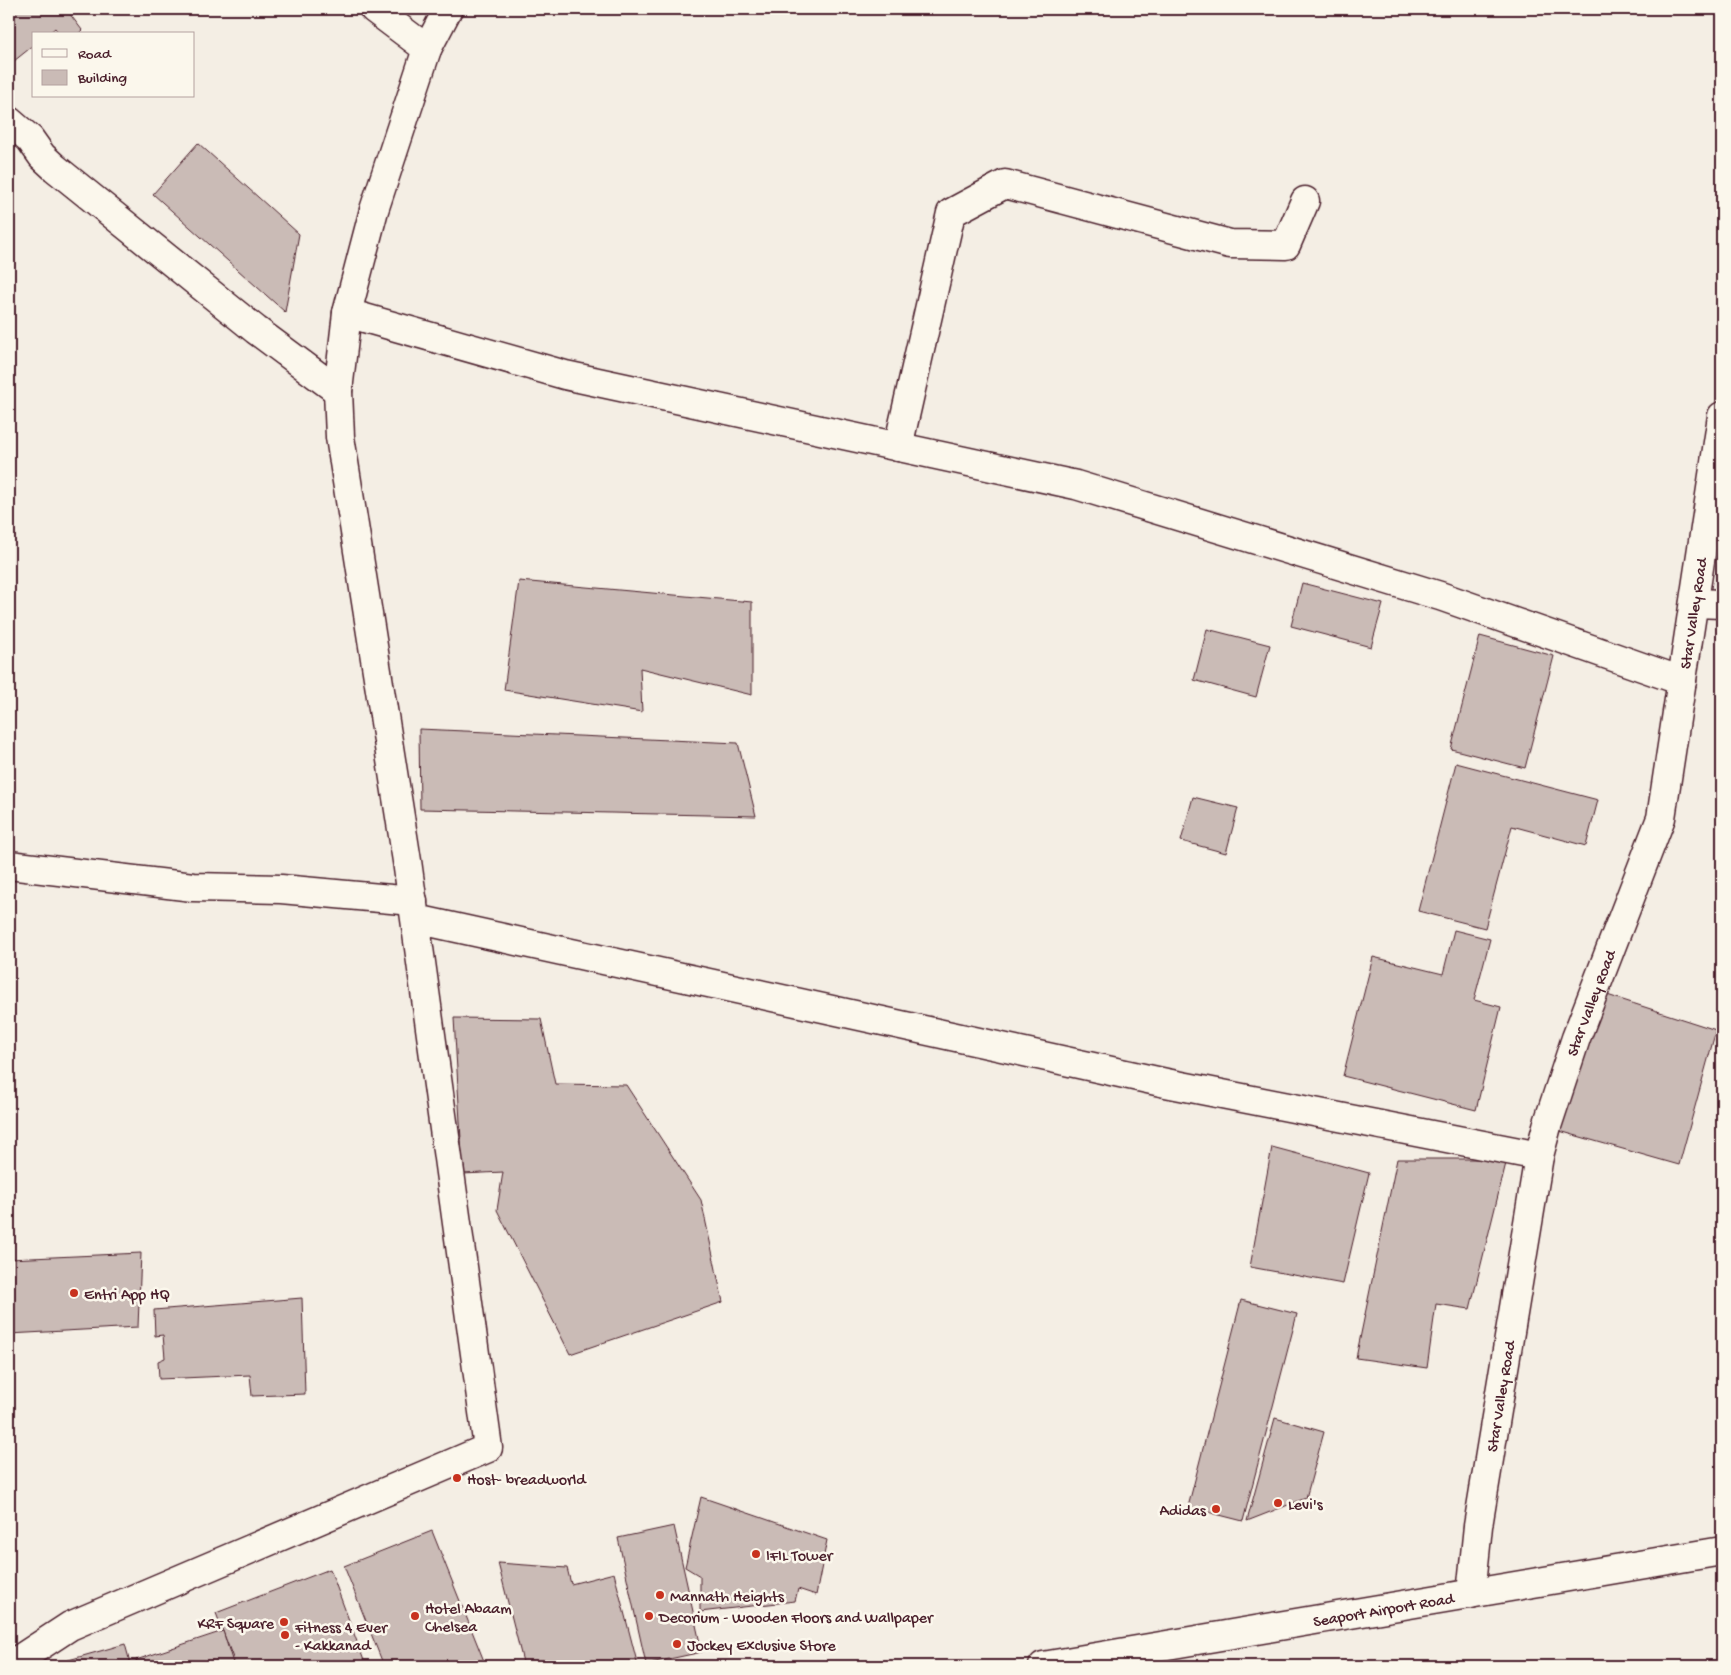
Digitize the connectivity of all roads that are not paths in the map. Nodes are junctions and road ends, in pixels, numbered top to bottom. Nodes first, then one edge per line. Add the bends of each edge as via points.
1 (374, 9) edge
2 (448, 9) edge
3 (428, 49) junction
4 (9, 121) edge
5 (1305, 201) dead end
6 (347, 313) junction
7 (338, 391) junction
8 (1722, 416) edge
9 (898, 447) junction
10 (1694, 602) junction
11 (1722, 604) edge
12 (1682, 681) junction
13 (9, 865) edge
14 (414, 910) junction
15 (1539, 1156) junction
16 (1722, 1551) edge
17 (1471, 1594) junction
18 (9, 1666) edge
19 (1043, 1666) edge

1 - 3 street
2 - 3 street
3 - 6 street via 374,210
4 - 7 street via 30,138 42,156 63,174 256,330
5 - 9 street via 1286,245 1230,244 1005,184 951,213
6 - 7 street
6 - 9 street via 564,375
7 - 14 street via 340,437
8 - 10 street, Star Valley Road
9 - 12 street via 1085,488 1440,596
10 - 11 street
10 - 12 street, Star Valley Road
12 - 15 street, Star Valley Road via 1661,818 1576,1038
13 - 14 street via 194,887 281,890
14 - 15 street via 1166,1082
14 - 18 street via 488,1448 70,1626
15 - 17 street, Star Valley Road via 1478,1526
16 - 17 street, Seaport Airport Road
17 - 19 street, Seaport Airport Road

